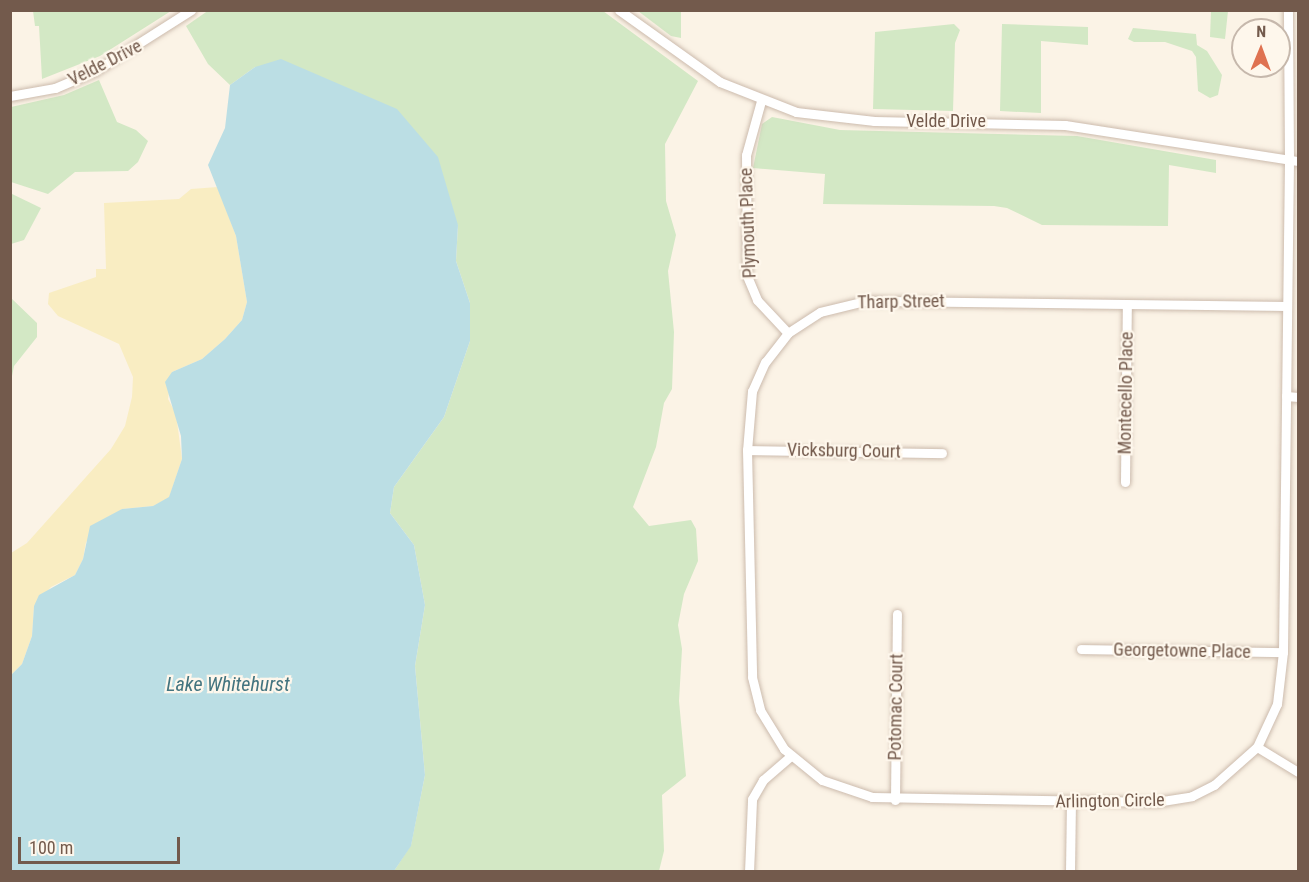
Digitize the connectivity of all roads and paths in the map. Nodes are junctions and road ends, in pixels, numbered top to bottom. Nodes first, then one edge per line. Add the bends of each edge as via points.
1 (192, 10) edge
2 (619, 10) edge
3 (1288, 10) edge
4 (10, 96) edge
5 (761, 101) junction
6 (1294, 161) edge
7 (1127, 304) junction
8 (1287, 306) junction
9 (788, 333) junction
10 (1286, 396) junction
11 (1299, 397) edge
12 (747, 450) junction
13 (942, 453) dead end
14 (1125, 482) dead end
15 (897, 614) dead end
16 (1081, 649) dead end
17 (1283, 652) junction
18 (1257, 747) junction
19 (791, 756) junction
20 (1299, 772) edge
21 (895, 800) junction
22 (1071, 802) junction
23 (749, 872) edge
24 (1071, 872) edge

1 - 4 street, Velde Drive via 95,71 55,88
2 - 5 street, Velde Drive via 705,73
3 - 6 street, Arlington Circle
5 - 6 street, Velde Drive via 796,112 843,119 1065,125
5 - 9 street, Plymouth Place via 746,155 747,276 757,300
6 - 8 street, Arlington Circle
7 - 8 street, Tharp Street
7 - 9 street, Tharp Street via 865,301 820,312
7 - 14 street, Montecello Place
8 - 10 street, Arlington Circle
9 - 12 street, Tharp Street via 765,362 752,391
10 - 11 street
10 - 17 street, Arlington Circle
12 - 13 street, Vicksburg Court
12 - 19 street, Tharp Street via 752,677 765,721
15 - 21 street, Potomac Court
16 - 17 street, Georgetowne Place
17 - 18 street, Arlington Circle via 1277,704
18 - 20 street
18 - 22 street, Arlington Circle via 1224,779 1192,796 1156,802
19 - 21 street, Arlington Circle via 812,774 841,789
19 - 23 street via 763,780 752,799
21 - 22 street, Arlington Circle
22 - 24 street

